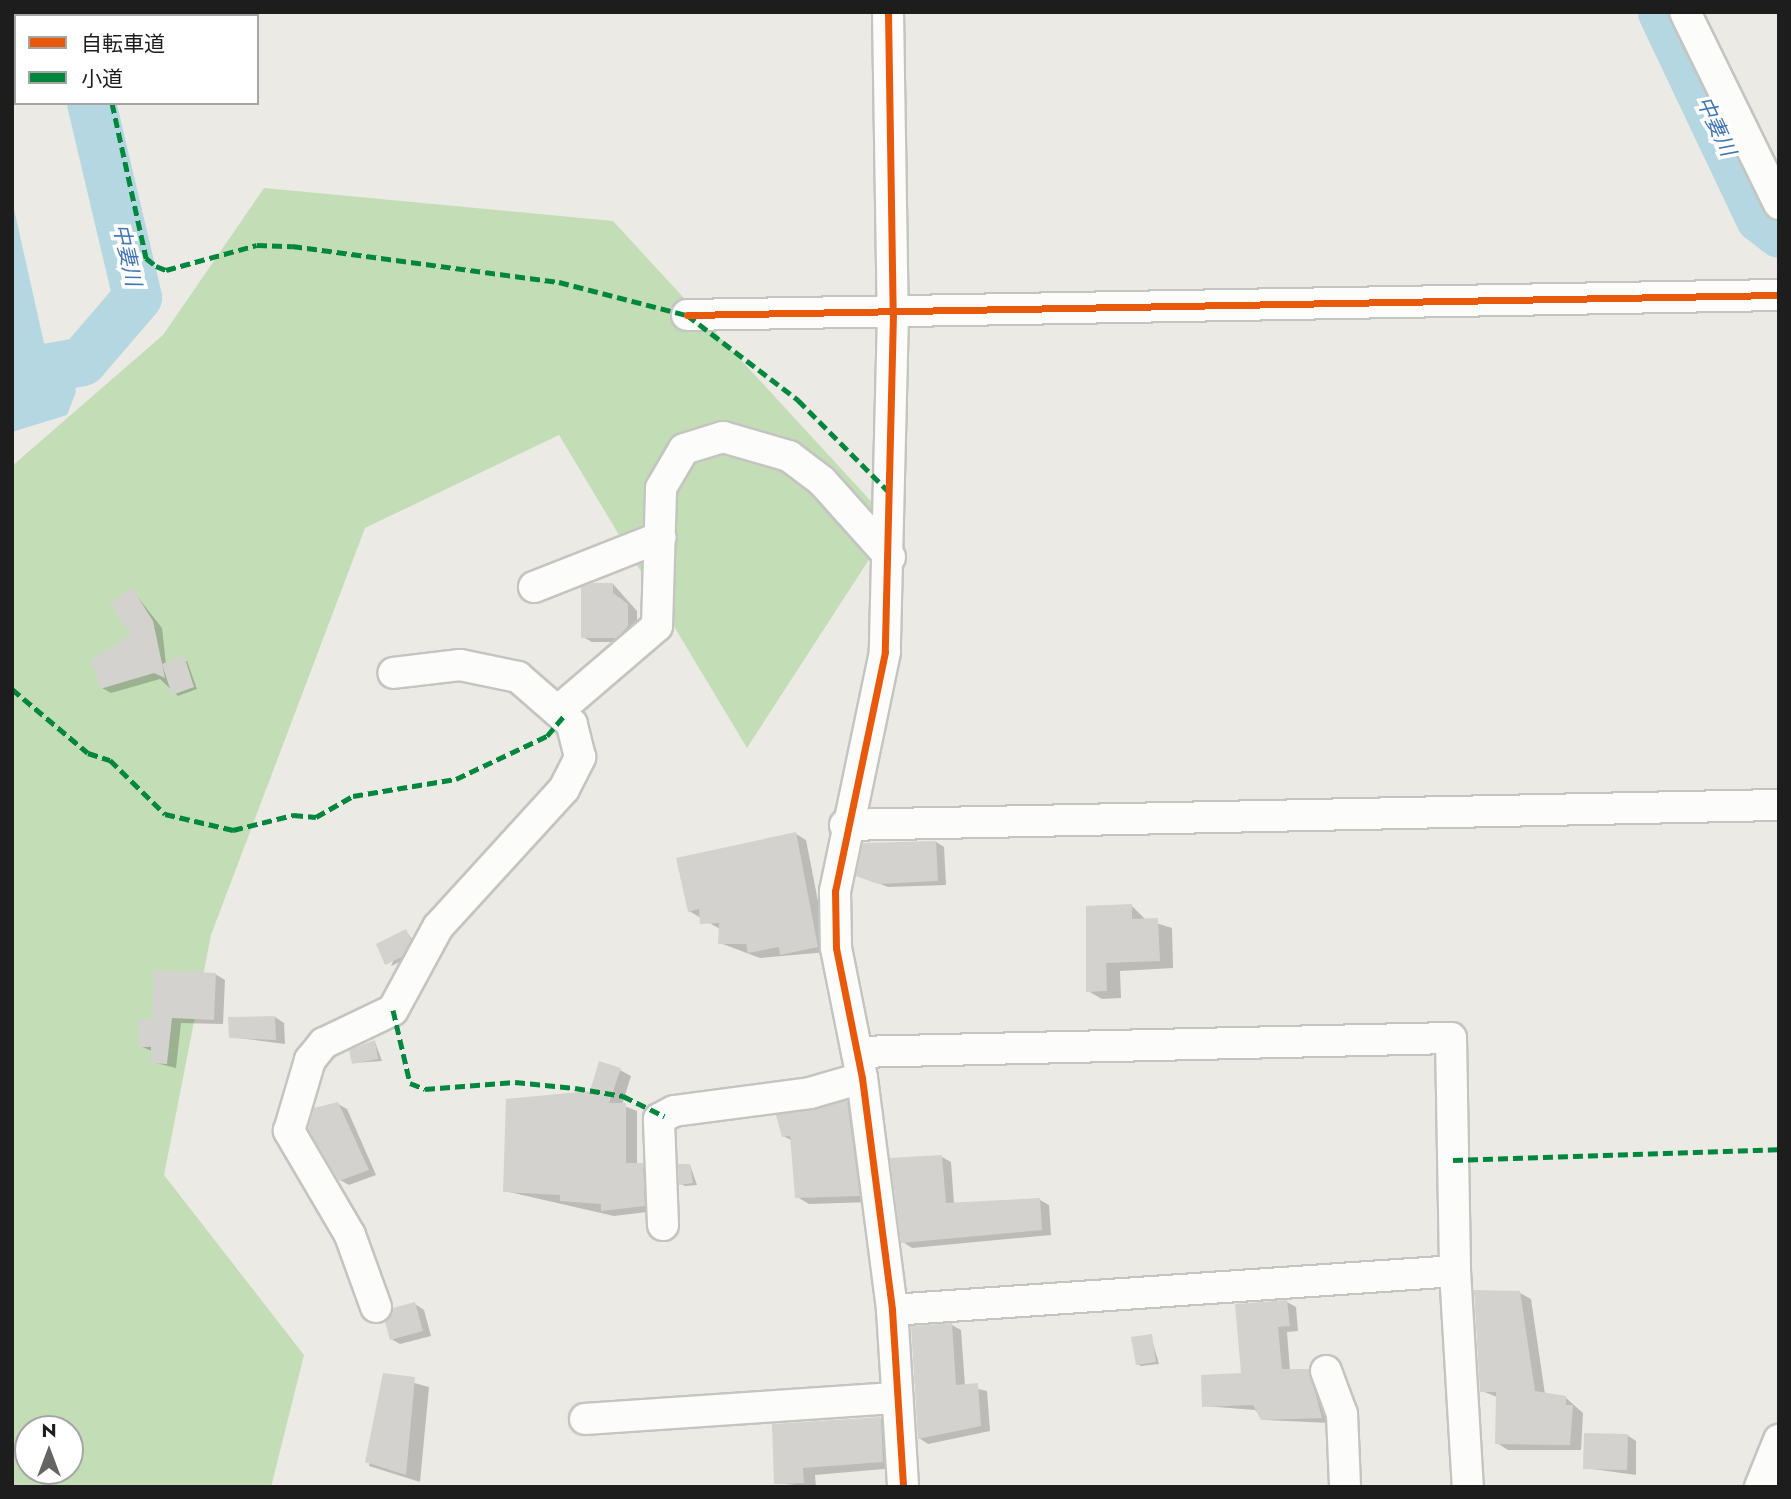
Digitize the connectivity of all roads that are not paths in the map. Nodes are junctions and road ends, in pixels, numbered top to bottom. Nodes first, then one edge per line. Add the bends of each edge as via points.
1 (888, 12) edge
2 (1685, 12) edge
3 (1779, 204) edge
4 (1779, 295) edge
5 (893, 314) junction
6 (687, 315) dead end
7 (661, 537) junction
8 (890, 556) junction
9 (534, 587) dead end
10 (393, 673) dead end
11 (559, 710) junction
12 (1779, 804) edge
13 (845, 825) junction
14 (859, 1065) junction
15 (663, 1226) dead end
16 (1455, 1271) junction
17 (376, 1307) dead end
18 (892, 1310) junction
19 (1326, 1371) dead end
20 (897, 1398) junction
21 (585, 1419) dead end
22 (1779, 1440) edge
23 (903, 1487) edge
24 (1345, 1487) edge
25 (1468, 1487) edge
26 (1760, 1487) edge

1 - 5 street
2 - 3 street
4 - 5 street
5 - 6 street
5 - 8 street
7 - 8 street via 667,469 684,449 723,437 789,456 822,481
7 - 9 street
7 - 11 street via 657,626
8 - 13 street via 885,652
10 - 11 street via 485,666 518,677
11 - 17 street via 572,724 580,757 564,789 438,927 393,1010 324,1043 310,1060 287,1122 350,1235
12 - 13 street
13 - 14 street via 835,891 836,948
14 - 15 street via 810,1093 674,1111 659,1119
14 - 16 street via 1451,1038
14 - 18 street
16 - 18 street
16 - 25 street
18 - 20 street
19 - 24 street via 1342,1414
20 - 21 street
20 - 23 street
22 - 26 street

